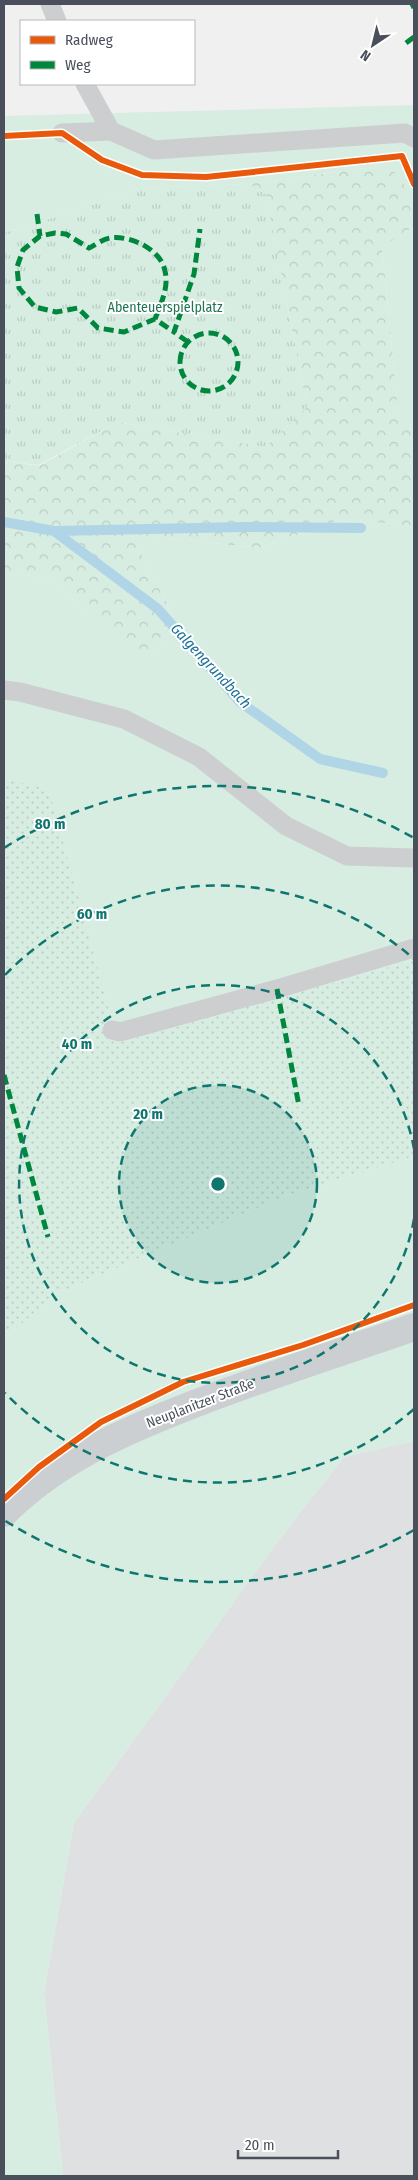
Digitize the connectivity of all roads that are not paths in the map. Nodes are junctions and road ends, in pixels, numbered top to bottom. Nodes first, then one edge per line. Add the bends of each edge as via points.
1 (50, 4) edge
2 (57, 20) edge
3 (86, 85) edge
4 (111, 131) junction
5 (62, 133) dead end
6 (414, 138) edge
7 (4, 690) edge
8 (414, 858) edge
9 (414, 948) edge
10 (112, 1030) dead end
11 (414, 1327) edge
12 (4, 1512) edge

1 - 2 lane
3 - 4 lane
4 - 5 lane
4 - 6 lane via 154,150 405,132
7 - 8 lane via 124,719 199,757 286,826 347,856
9 - 10 lane via 120,1032
11 - 12 main road, Neuplanitzer Straße via 228,1391 139,1426 76,1456

